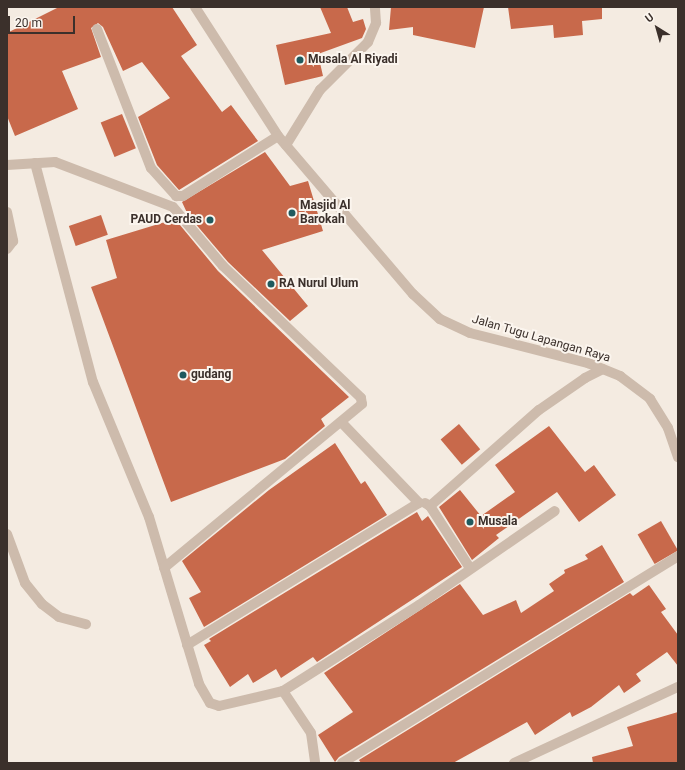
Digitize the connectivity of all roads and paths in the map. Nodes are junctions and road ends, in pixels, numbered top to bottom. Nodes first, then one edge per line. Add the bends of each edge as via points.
1 (195, 7) edge
2 (375, 7) edge
3 (97, 29) dead end
4 (278, 136) junction
5 (286, 145) junction
6 (35, 163) junction
7 (7, 165) edge
8 (7, 212) edge
9 (7, 250) edge
10 (603, 369) junction
11 (341, 422) junction
12 (678, 457) edge
13 (419, 503) junction
14 (430, 506) junction
15 (556, 511) dead end
16 (7, 534) edge
17 (678, 556) edge
18 (164, 568) junction
19 (470, 568) junction
20 (86, 624) dead end
21 (187, 645) junction
22 (678, 687) edge
23 (283, 691) junction
24 (315, 763) edge
25 (342, 763) edge
26 (514, 763) edge

1 - 4 street, Jalan Tugu Lapangan Raya
2 - 5 street via 376,23 368,42 320,90
3 - 4 street via 151,168 176,196 183,196
4 - 5 street, Jalan Tugu Lapangan Raya
5 - 10 street, Jalan Tugu Lapangan Raya via 413,294 440,319 470,334
6 - 7 street
6 - 11 street via 55,162 174,207 223,266 361,398 362,404
6 - 18 street via 94,382 149,517
8 - 9 street via 13,241
10 - 12 street, Jalan Tugu Lapangan Raya via 620,376 650,399 668,428
10 - 14 street via 584,378 539,410
11 - 13 street
11 - 18 street
13 - 14 street
13 - 21 street
14 - 19 street
15 - 19 street
16 - 20 street via 25,583 42,604 59,616
17 - 25 street
18 - 21 street
19 - 23 street via 419,604
21 - 23 street via 199,684 213,705 227,705
22 - 26 street
23 - 24 street via 311,733

